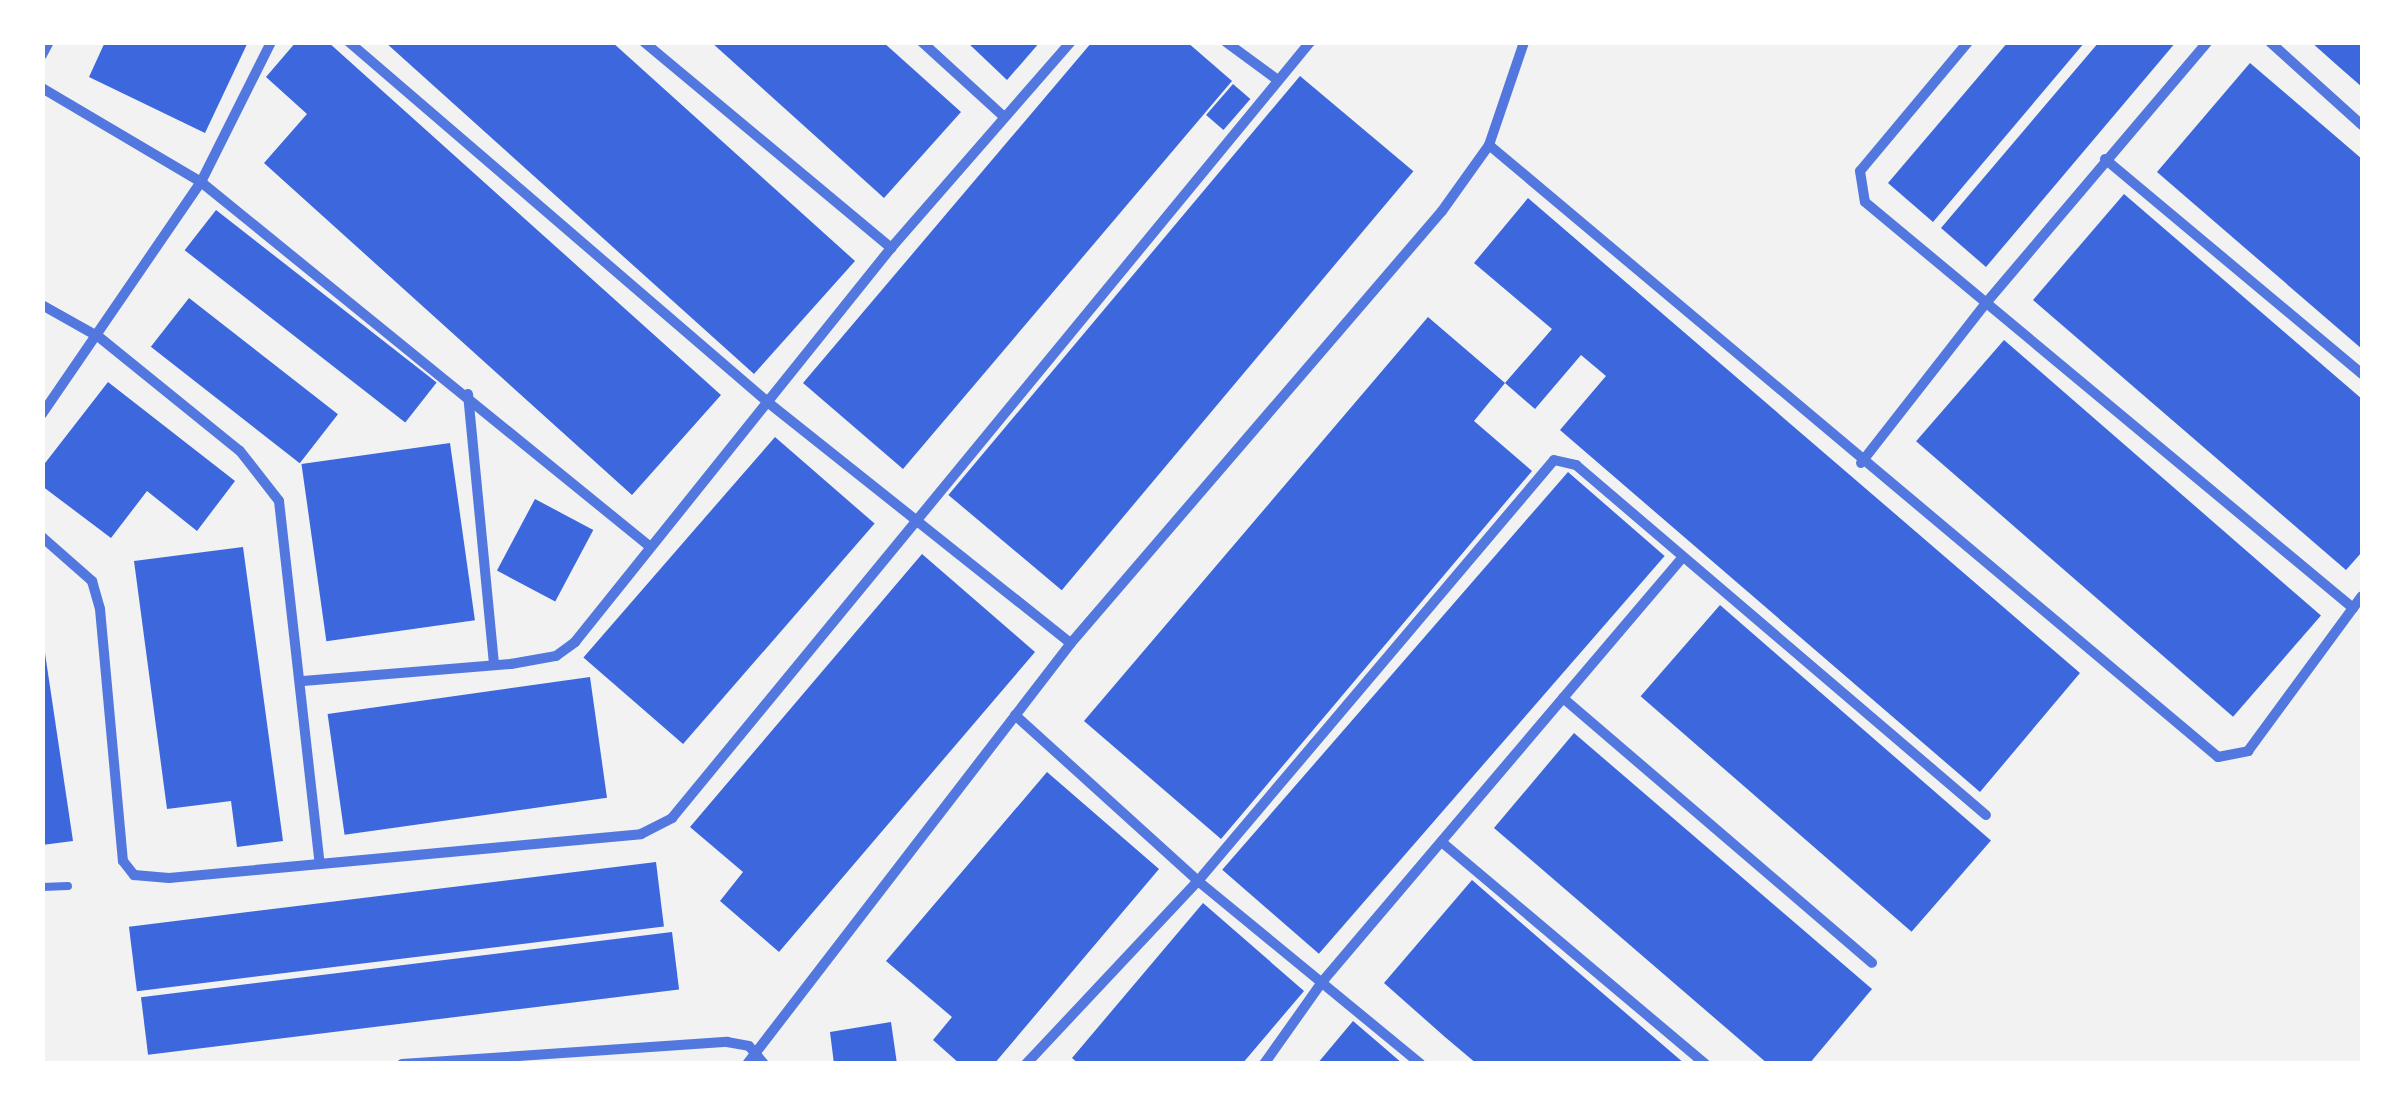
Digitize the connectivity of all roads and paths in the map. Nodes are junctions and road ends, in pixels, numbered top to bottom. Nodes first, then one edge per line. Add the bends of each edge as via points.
1 (49, 42) edge
2 (272, 42) edge
3 (349, 42) edge
4 (644, 42) edge
5 (922, 42) edge
6 (1071, 42) edge
7 (1226, 42) edge
8 (1310, 42) edge
9 (1524, 42) edge
10 (1968, 42) edge
11 (2207, 42) edge
12 (2270, 42) edge
13 (42, 55) edge
14 (1275, 78) junction
15 (42, 88) edge
16 (1003, 116) junction
17 (2362, 125) edge
18 (1489, 145) junction
19 (2106, 159) junction
20 (200, 182) junction
21 (891, 248) junction
22 (1986, 302) junction
23 (42, 305) edge
24 (100, 337) junction
25 (2362, 374) edge
26 (468, 394) junction
27 (770, 404) junction
28 (42, 414) edge
29 (1861, 463) junction
30 (914, 516) junction
31 (42, 537) edge
32 (648, 544) junction
33 (1682, 558) junction
34 (2362, 596) edge
35 (2353, 608) junction
36 (1072, 644) junction
37 (494, 664) junction
38 (303, 681) junction
39 (1563, 698) junction
40 (1015, 715) junction
41 (1986, 815) dead end
42 (1444, 844) junction
43 (320, 864) junction
44 (1198, 881) junction
45 (68, 886) dead end
46 (42, 887) edge
47 (1872, 962) dead end
48 (1322, 982) junction
49 (758, 1052) junction
50 (424, 1062) edge
51 (402, 1064) edge
52 (747, 1064) edge
53 (764, 1064) edge
54 (1026, 1064) edge
55 (1264, 1064) edge
56 (1421, 1064) edge
57 (1704, 1064) edge

1 - 13 street
2 - 20 street
3 - 27 street
4 - 21 street
5 - 16 street
6 - 16 street
7 - 14 street
8 - 14 street
9 - 18 street
10 - 22 street via 1858,182 1869,208
11 - 19 street
12 - 17 street
14 - 30 street
15 - 20 street
16 - 21 street
18 - 29 street
18 - 36 street via 1442,211
19 - 22 street
19 - 25 street
20 - 24 street
20 - 26 street
21 - 27 street
22 - 29 street
22 - 35 street
23 - 24 street
24 - 28 street
24 - 38 street via 240,451 279,501
26 - 32 street
26 - 37 street
27 - 30 street
27 - 32 street
29 - 35 street via 2218,757 2248,751
30 - 36 street
30 - 43 street via 660,826 641,834
31 - 43 street via 92,581 100,609 127,869 156,879
32 - 37 street via 556,656
33 - 39 street
33 - 41 street
33 - 44 street via 1576,466 1554,460 1545,465
34 - 35 street
36 - 40 street
37 - 38 street
38 - 43 street
39 - 42 street
39 - 47 street
40 - 44 street
40 - 49 street
42 - 48 street
42 - 57 street
44 - 48 street
44 - 54 street
45 - 46 lane
48 - 55 street
48 - 56 street
49 - 50 street via 727,1042
49 - 52 street
49 - 53 street
50 - 51 street

